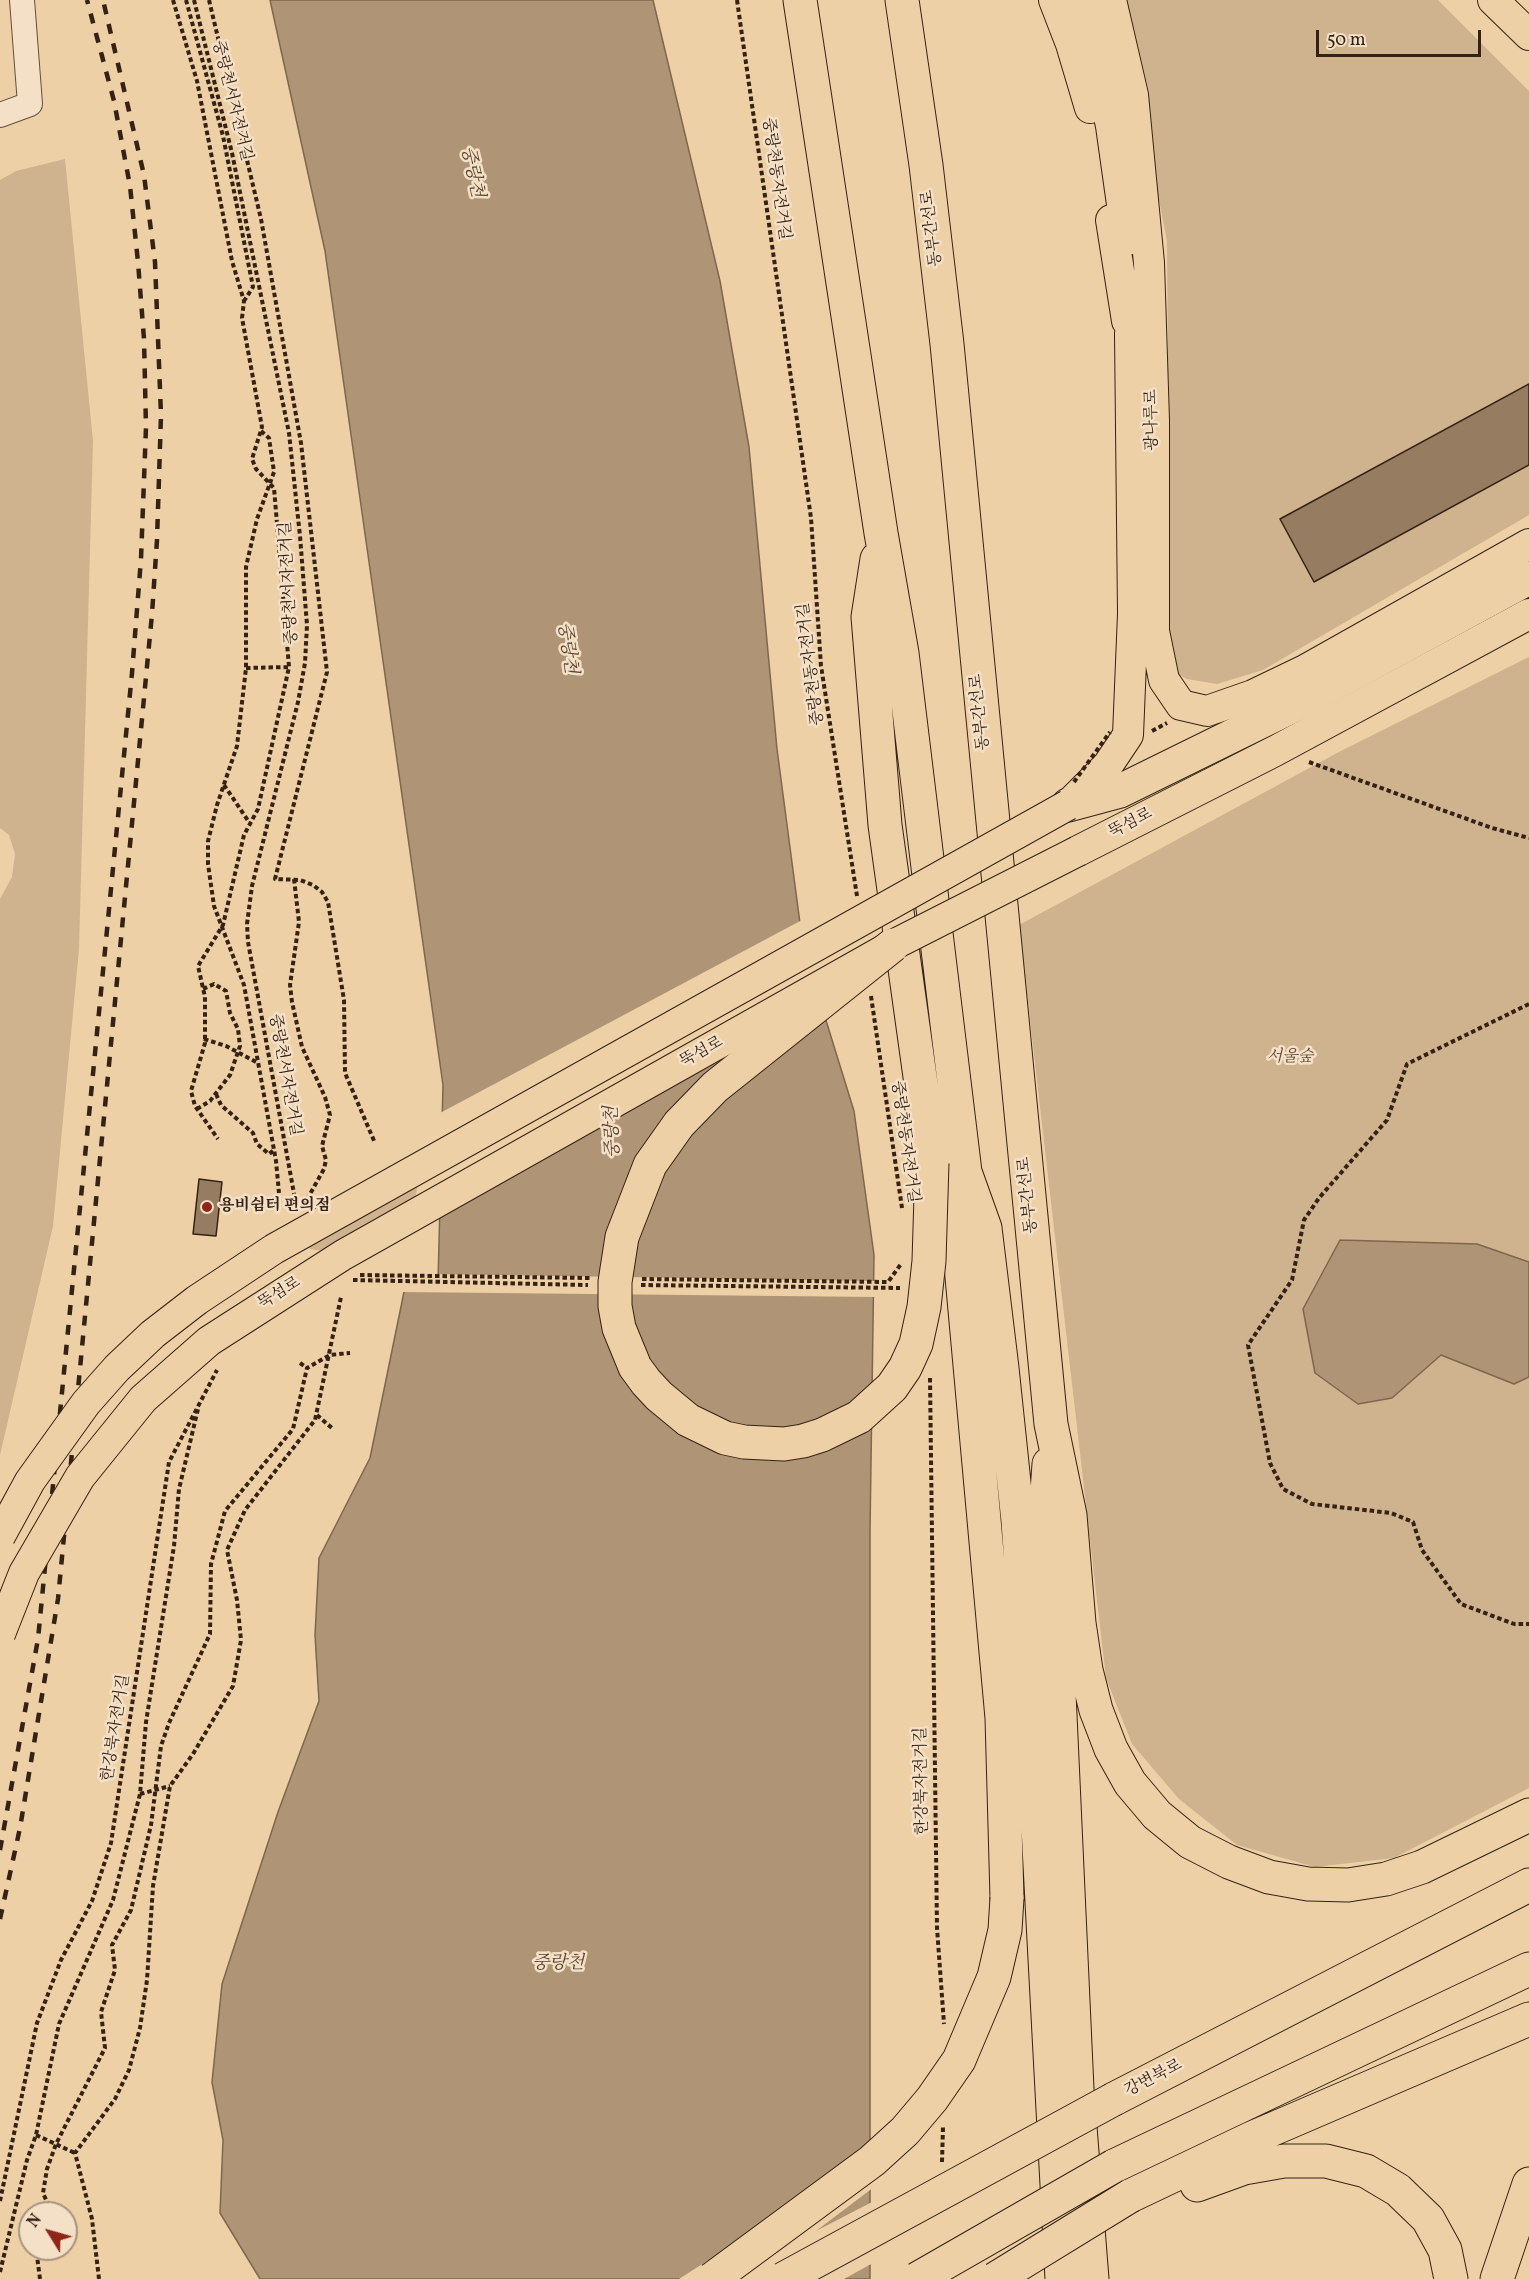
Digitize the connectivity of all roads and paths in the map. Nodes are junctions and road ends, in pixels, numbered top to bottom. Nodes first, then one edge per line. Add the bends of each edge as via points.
1 (22, 0) edge
2 (173, 0) edge
3 (186, 0) edge
4 (194, 0) edge
5 (209, 0) edge
6 (737, 0) edge
7 (800, 0) edge
8 (902, 0) edge
9 (1054, 0) edge
10 (1085, 0) edge
11 (1111, 0) edge
12 (1493, 0) edge
13 (1529, 35) edge
14 (0, 115) edge
15 (244, 302) junction
16 (1130, 334) junction
17 (261, 430) junction
18 (269, 482) junction
19 (881, 533) junction
20 (1529, 544) edge
21 (1529, 578) edge
22 (1529, 614) edge
23 (289, 667) junction
24 (246, 668) junction
25 (1305, 669) junction
26 (1275, 750) junction
27 (224, 785) junction
28 (1068, 805) junction
29 (250, 823) junction
30 (1529, 838) edge
31 (294, 879) junction
32 (858, 906) dead end
33 (223, 925) junction
34 (893, 945) junction
35 (870, 988) dead end
36 (203, 989) junction
37 (1529, 1004) edge
38 (204, 1039) junction
39 (238, 1051) junction
40 (258, 1063) junction
41 (216, 1094) junction
42 (197, 1109) junction
43 (218, 1139) dead end
44 (375, 1143) dead end
45 (274, 1150) junction
46 (965, 1172) junction
47 (279, 1193) dead end
48 (902, 1210) dead end
49 (902, 1263) dead end
50 (355, 1275) dead end
51 (596, 1279) dead end
52 (631, 1279) dead end
53 (903, 1280) dead end
54 (906, 1294) dead end
55 (341, 1297) dead end
56 (350, 1353) dead end
57 (330, 1355) junction
58 (300, 1363) dead end
59 (221, 1364) dead end
60 (307, 1368) junction
61 (930, 1375) dead end
62 (199, 1404) junction
63 (316, 1415) junction
64 (1051, 1424) junction
65 (333, 1429) dead end
66 (0, 1536) edge
67 (1529, 1624) edge
68 (0, 1634) edge
69 (170, 1786) junction
70 (154, 1790) junction
71 (140, 1794) junction
72 (1529, 1815) edge
73 (1529, 1885) edge
74 (1529, 1969) edge
75 (1529, 2019) edge
76 (945, 2035) dead end
77 (943, 2126) dead end
78 (36, 2135) junction
79 (56, 2144) junction
80 (75, 2153) junction
81 (942, 2172) dead end
82 (1529, 2184) edge
83 (47, 2201) edge
84 (0, 2202) edge
85 (1134, 2204) junction
86 (38, 2261) edge
87 (0, 2272) edge
88 (40, 2279) edge
89 (99, 2279) edge
90 (712, 2279) edge
91 (783, 2279) edge
92 (917, 2279) edge
93 (996, 2279) edge
94 (1062, 2279) edge
95 (1092, 2279) edge
96 (1451, 2279) edge
97 (1497, 2279) edge

1 - 14 street via 30,104
2 - 15 path via 197,81 232,261
3 - 15 path via 222,136 254,287
4 - 31 path, 중랑천서자전거길 via 234,165 288,433 298,512 305,663 252,886 247,924 299,1213 324,1169 322,1146 330,1115 302,1047 292,1002 290,985 299,922
5 - 31 path via 261,219 299,432 327,672 275,879
6 - 32 path, 중랑천동자전거길 via 811,518 821,666
7 - 19 highway
8 - 64 highway, 동부간선로 via 947,344
9 - 16 main road via 1092,116
10 - 16 main road, 광나루로 via 1111,126 1127,237 1133,294
11 - 25 main road, 광나루로 via 1133,95 1149,263 1154,632 1164,680 1181,705 1207,711
12 - 13 main road
15 - 17 path via 243,318
16 - 28 main road, 광나루로 via 1133,614 1128,735 1108,765
17 - 18 path via 269,438 274,466
17 - 18 path via 252,459
18 - 23 path via 276,501
18 - 24 path via 246,567
19 - 34 highway, bridge via 868,617 885,825 932,1163 924,1307 916,1344 905,1368 892,1387 859,1418 822,1435 784,1444 725,1438 688,1420 658,1396 635,1367 619,1328 615,1306 622,1237 650,1165 679,1124 715,1087
19 - 46 highway via 902,653
20 - 25 main road
21 - 28 highway via 1299,703 1120,790
22 - 26 main road, 뚝섬로
23 - 24 path
23 - 29 path via 258,809
24 - 27 path via 237,746
25 - 28 main road via 1258,705
26 - 30 path
26 - 34 main road, 뚝섬로, bridge
27 - 29 path
27 - 33 path via 208,841 214,906
28 - 66 main road, bridge via 292,1239 205,1295 153,1334 86,1403 30,1481
29 - 33 path
31 - 44 path via 313,885 328,902 344,1000 345,1073
33 - 36 path via 198,966
33 - 40 path via 244,986
34 - 68 main road, 뚝섬로, bridge via 343,1255 209,1341 143,1399 80,1477 24,1573
35 - 48 path, 중랑천동자전거길
36 - 38 path
36 - 39 path via 214,984 226,991 238,1029
37 - 67 path via 1407,1064 1387,1119 1304,1220 1292,1280 1248,1345 1270,1463 1283,1489 1312,1504 1391,1513 1413,1522 1422,1550 1461,1604 1514,1624
38 - 39 path
38 - 42 path via 191,1091
39 - 40 path
39 - 41 path via 230,1075
40 - 45 path
41 - 42 path
41 - 45 path via 221,1105 253,1133 256,1144 269,1154
42 - 43 path
45 - 47 path
46 - 90 highway, bridge via 958,1233 1002,1718 1005,1930 994,1977 959,2060 932,2099 872,2161
46 - 94 highway via 985,1228 1018,1521
49 - 52 path via 888,1282
50 - 51 path
53 - 54 path via 901,1288
55 - 57 path
56 - 57 path
57 - 60 path
57 - 63 path
58 - 60 path
59 - 62 path, 한강북자전거길
60 - 70 path via 292,1429 225,1511 211,1564 210,1634 169,1723
61 - 76 path, 한강북자전거길 via 937,1928
62 - 71 path via 179,1489 174,1546 146,1722
62 - 84 path, 한강북자전거길 via 170,1462 111,1843 92,1901 61,1960 37,2023
63 - 65 path
63 - 69 path via 245,1510 227,1550 241,1640 233,1686
64 - 72 highway via 1070,1515 1079,1623 1096,1710 1130,1783 1157,1815 1190,1842 1229,1863 1269,1877 1338,1885 1386,1880 1422,1867
64 - 95 highway via 1045,1520 1058,1671 1077,2089
69 - 70 path
69 - 80 path via 153,1886 145,1992 129,2070 114,2099
70 - 71 path
70 - 79 path via 151,1825 131,1910 112,1945 115,1970 101,2012 105,2048
71 - 78 path via 113,1900 59,2024
73 - 91 highway, 강변북로, bridge via 1114,2099
74 - 92 highway, bridge via 1114,2166
75 - 85 highway via 1234,2146
77 - 81 path
78 - 79 path
78 - 87 path
79 - 80 path
79 - 83 path via 43,2193
80 - 89 path via 92,2219
82 - 97 highway
85 - 93 highway, bridge
85 - 96 highway via 1255,2165 1307,2160 1346,2164 1382,2179 1428,2219 1445,2250
86 - 88 path

